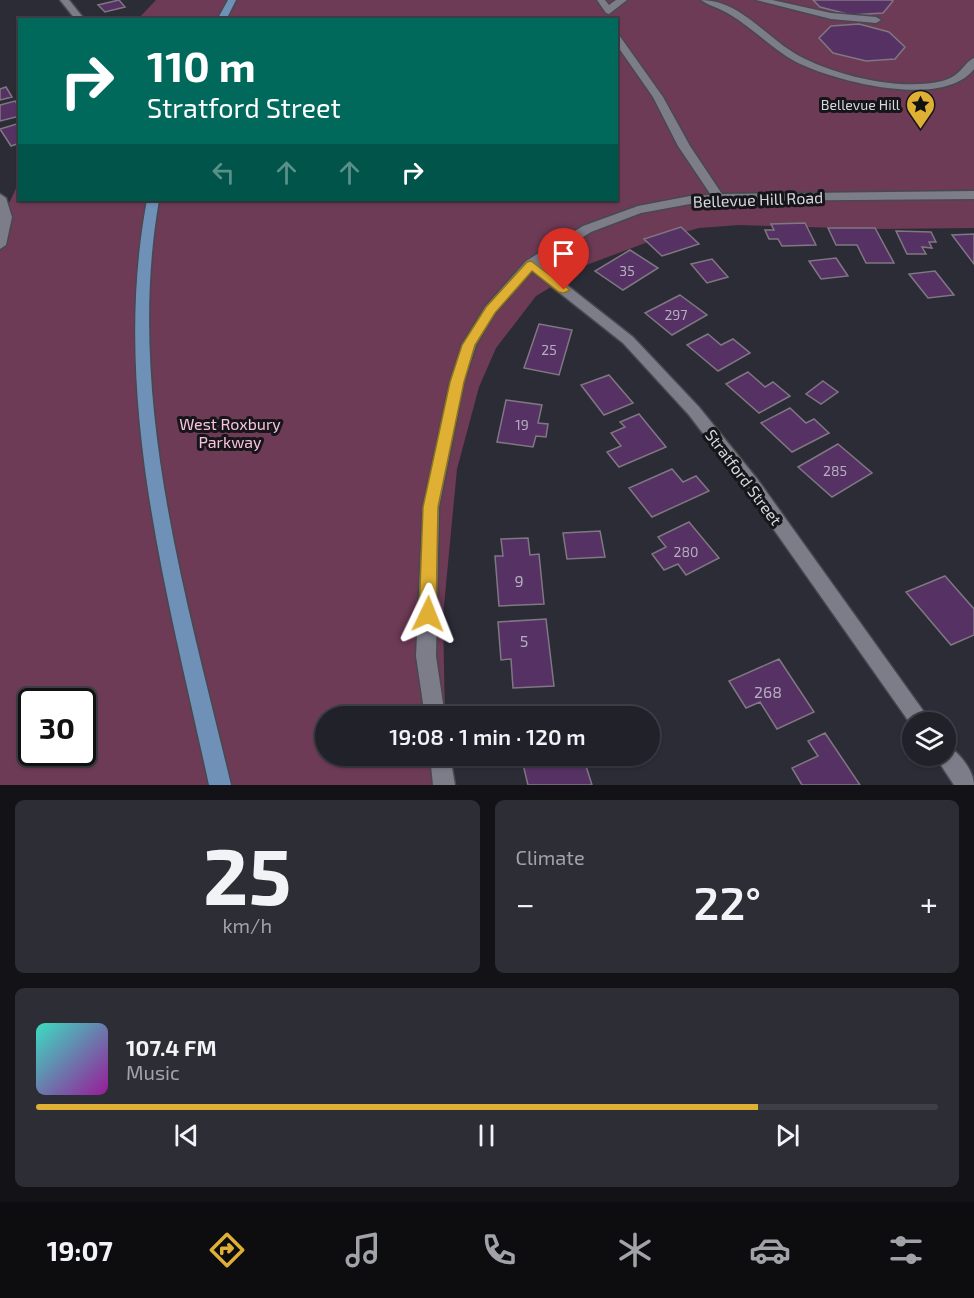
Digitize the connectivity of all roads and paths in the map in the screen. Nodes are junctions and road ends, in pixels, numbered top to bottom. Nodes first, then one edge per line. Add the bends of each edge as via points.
1 (64, 0) edge
2 (232, 0) edge
3 (601, 0) edge
4 (623, 0) edge
5 (705, 0) edge
6 (760, 0) edge
7 (609, 15) edge
8 (79, 18) edge
9 (222, 18) edge
10 (876, 20) dead end
11 (618, 40) edge
12 (974, 61) edge
13 (974, 195) edge
14 (0, 198) edge
15 (719, 198) junction
16 (153, 201) edge
17 (0, 245) edge
18 (531, 264) junction
19 (433, 706) edge
20 (914, 712) edge
21 (441, 766) edge
22 (953, 766) edge
23 (220, 785) edge
24 (444, 785) edge
25 (967, 785) edge

1 - 8 street
2 - 9 main road
3 - 7 street
4 - 7 street via 614,4
5 - 12 street via 744,18 813,67 855,79 882,84 943,84 958,79
6 - 10 street via 831,16
11 - 15 street
13 - 15 street, Bellevue Hill Road
14 - 17 street via 6,217
15 - 18 street, Bellevue Hill Road via 638,210 587,229
16 - 23 main road via 142,363 150,457 172,581
18 - 19 street, Bellevue Hill Road via 490,310 469,345 457,382 430,507 426,656
18 - 20 street, Stratford Street via 628,340 694,411 752,484
21 - 24 street
22 - 25 street

